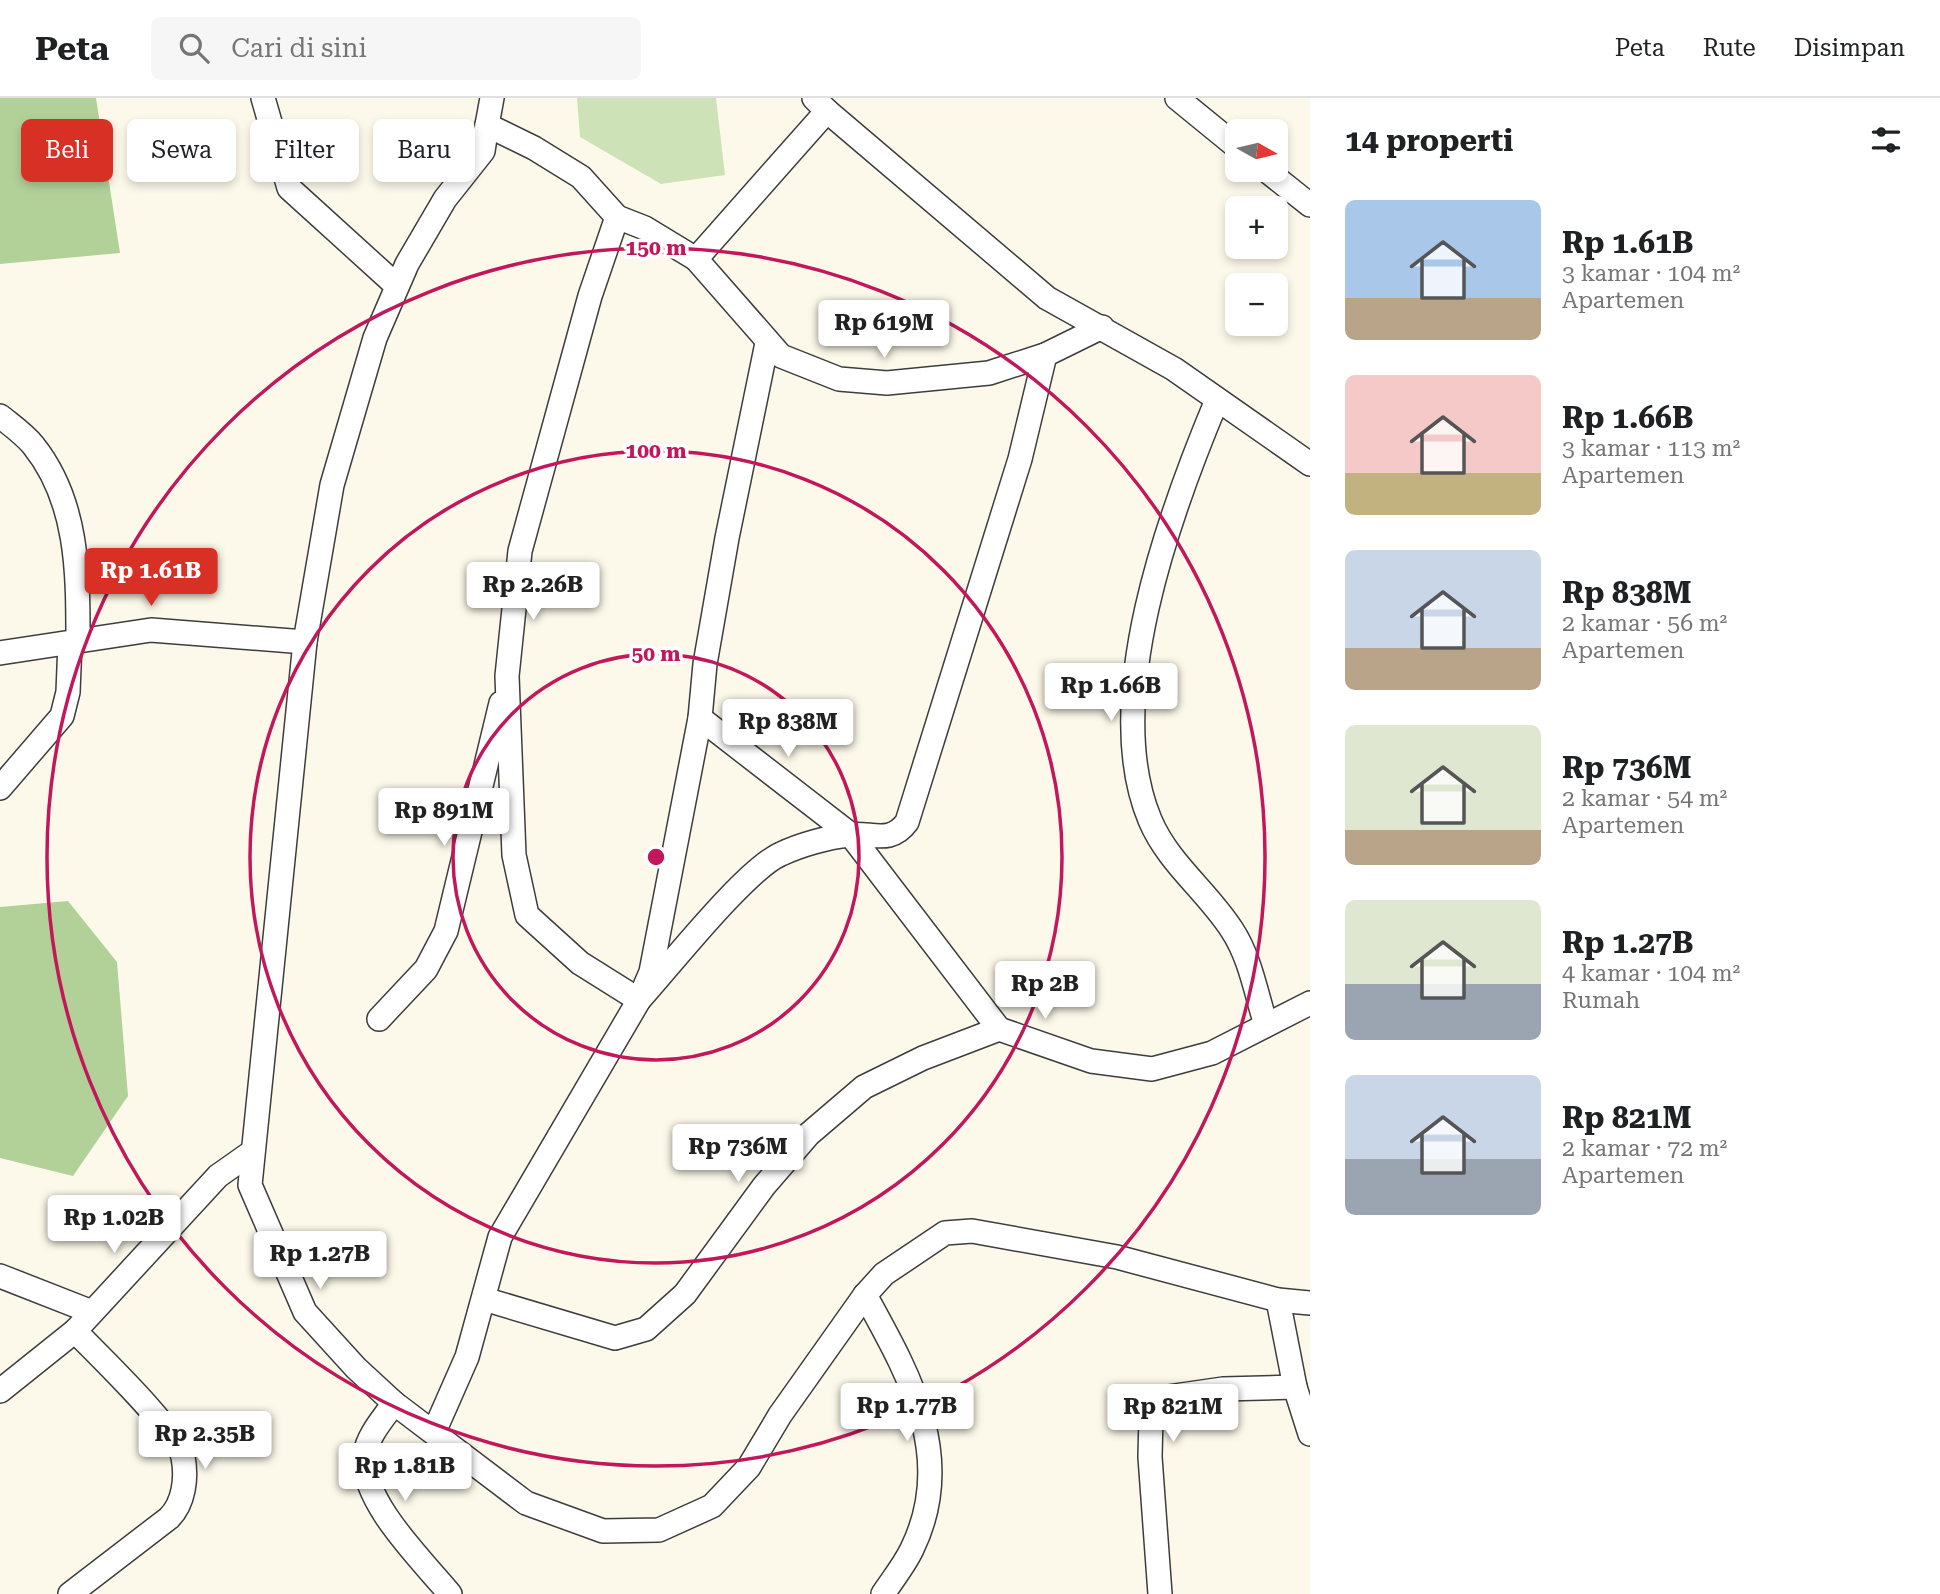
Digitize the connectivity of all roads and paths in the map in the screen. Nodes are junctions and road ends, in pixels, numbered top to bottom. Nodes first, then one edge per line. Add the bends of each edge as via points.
1 (263, 98) edge
2 (492, 98) edge
3 (1177, 98) edge
4 (821, 104) edge
5 (487, 125) junction
6 (1225, 136) edge
7 (1281, 182) edge
8 (1310, 205) edge
9 (617, 217) junction
10 (696, 259) junction
11 (397, 286) junction
12 (1102, 327) junction
13 (767, 344) junction
14 (1045, 355) junction
15 (1217, 400) junction
16 (0, 416) edge
17 (1310, 464) edge
18 (74, 642) junction
19 (305, 642) junction
20 (0, 653) edge
21 (507, 676) junction
22 (700, 719) junction
23 (0, 789) edge
24 (850, 834) junction
25 (639, 1000) junction
26 (1310, 1003) edge
27 (379, 1020) dead end
28 (1266, 1025) junction
29 (999, 1029) junction
30 (252, 1152) junction
31 (0, 1276) edge
32 (865, 1295) junction
33 (484, 1299) junction
34 (1278, 1300) junction
35 (1310, 1303) edge
36 (92, 1312) junction
37 (75, 1331) junction
38 (1295, 1387) junction
39 (0, 1391) edge
40 (394, 1403) junction
41 (434, 1432) junction
42 (1310, 1434) edge
43 (70, 1594) edge
44 (450, 1594) edge
45 (883, 1594) edge
46 (1160, 1594) edge

1 - 11 street via 289,188
2 - 5 street
3 - 6 street
4 - 10 street
4 - 12 street via 1047,298
5 - 9 street via 581,177
5 - 11 street via 483,151 445,199
7 - 8 street
9 - 10 street
9 - 21 street via 590,296 520,551
10 - 13 street
11 - 19 street via 375,338 332,485
12 - 14 street
12 - 15 street
13 - 14 street via 781,356 839,379 887,383 989,373
13 - 22 street via 723,563
14 - 24 street via 1020,459 907,822 889,836
15 - 17 street
15 - 28 street via 1184,478 1152,587 1132,705 1135,748 1149,820 1167,854 1206,894 1233,932
16 - 18 street via 32,443 59,482 75,542
18 - 19 street via 150,630
18 - 20 street
18 - 23 street via 62,716
19 - 30 street
21 - 25 street via 514,855 527,915 579,963
21 - 27 street via 446,931 426,969
22 - 24 street
22 - 25 street via 651,972
24 - 25 street via 780,854 746,882
24 - 29 street
25 - 33 street via 500,1237
26 - 28 street
28 - 29 street via 1212,1053 1152,1069 1091,1061
29 - 33 street via 864,1087 809,1134 764,1186 685,1294 646,1329 615,1338
30 - 36 street via 218,1176
30 - 40 street via 250,1185 305,1312
31 - 36 street
32 - 34 street via 884,1274 945,1233 972,1231 1117,1257
32 - 41 street via 749,1466 712,1506 659,1530 603,1531 526,1503
32 - 45 street via 904,1368 930,1444 925,1514 912,1549
33 - 41 street via 467,1357
34 - 35 street
34 - 38 street
36 - 37 street
37 - 39 street
37 - 43 street via 160,1421 183,1456 183,1486 180,1507 169,1518
38 - 42 street
38 - 46 street via 1223,1389 1161,1398 1151,1415 1150,1457
40 - 41 street
40 - 44 street via 372,1433 365,1454 370,1486 383,1511

